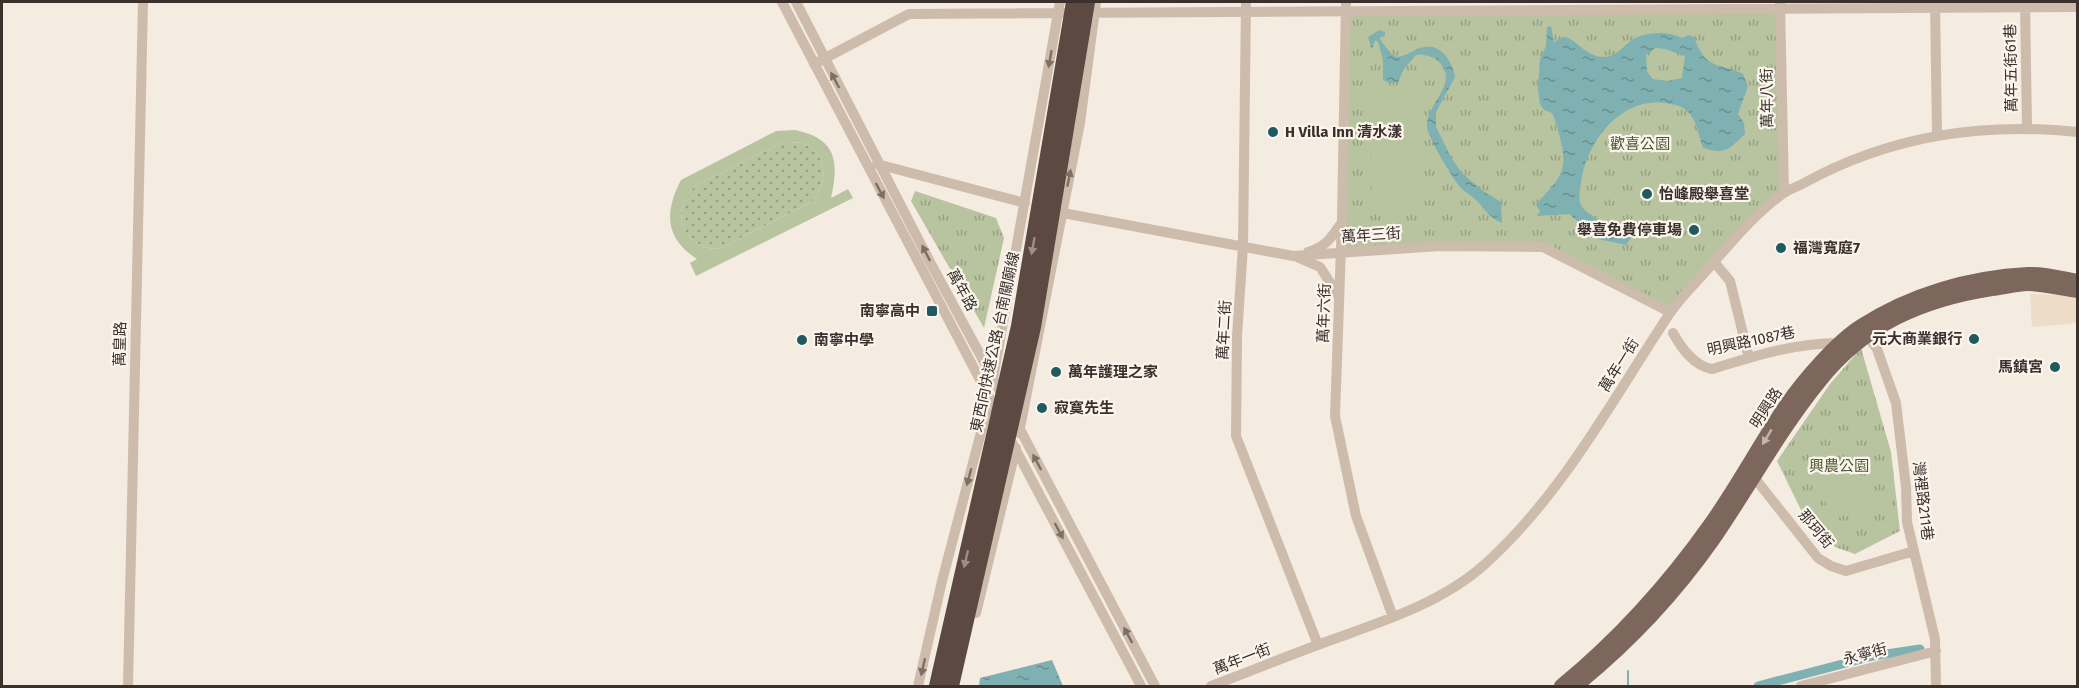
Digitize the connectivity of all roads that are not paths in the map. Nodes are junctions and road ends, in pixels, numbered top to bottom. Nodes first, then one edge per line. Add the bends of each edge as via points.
1 (143, 2) edge
2 (782, 2) edge
3 (796, 2) edge
4 (1060, 2) edge
5 (1074, 2) edge
6 (1935, 4) edge
7 (2025, 4) edge
8 (1092, 5) edge
9 (1780, 5) edge
10 (1246, 7) edge
11 (1346, 7) edge
12 (2078, 7) edge
13 (1058, 13) junction
14 (819, 62) junction
15 (2027, 128) junction
16 (2078, 132) edge
17 (1936, 135) junction
18 (866, 163) junction
19 (880, 165) junction
20 (1784, 193) junction
21 (1025, 203) junction
22 (1062, 213) junction
23 (1342, 220) junction
24 (1243, 246) junction
25 (1341, 252) junction
26 (1293, 256) junction
27 (1714, 262) junction
28 (2078, 281) edge
29 (2078, 291) edge
30 (1339, 297) junction
31 (1670, 312) junction
32 (1864, 330) junction
33 (1673, 333) dead end
34 (1845, 346) junction
35 (1749, 358) junction
36 (993, 378) junction
37 (990, 399) junction
38 (1020, 430) junction
39 (1015, 449) junction
40 (1751, 473) junction
41 (1914, 551) junction
42 (1394, 617) junction
43 (1318, 645) junction
44 (1936, 651) junction
45 (128, 687) edge
46 (918, 687) edge
47 (937, 687) edge
48 (951, 687) edge
49 (958, 687) edge
50 (1141, 687) edge
51 (1155, 687) edge
52 (1211, 687) edge
53 (1561, 687) edge
54 (1576, 687) edge
55 (1801, 687) edge
56 (1936, 687) edge

1 - 45 street, 萬皇路
2 - 14 street, 萬年路
3 - 14 street, 萬年路
4 - 13 street
5 -> 47 highway, 東西向快速公路 台南關廟線 via 1019,326
6 - 7 street
6 - 9 street
6 - 17 street
7 - 12 street
7 - 15 street, 萬年五街61巷
8 - 10 street
8 - 13 street
22 -> 8 street via 1080,123
8 - 48 highway, 東西向快速公路 台南關廟線 via 1033,327
9 - 11 street
9 - 20 street, 萬年八街
10 - 11 street
10 - 24 street, 萬年二街
11 - 23 street, 萬年六街
13 - 14 street via 909,14
13 -> 21 street
14 - 18 street, 萬年路
19 -> 14 street, 萬年路
15 - 16 street, 萬年一街
15 - 17 street, 萬年一街
17 - 20 street, 萬年一街 via 1863,154
18 - 19 street
18 -> 37 street, 萬年路
19 - 21 street
36 -> 19 street, 萬年路
20 - 27 street, 萬年一街
21 - 36 street
22 - 24 street, 萬年三街
22 - 38 street
23 - 25 street, 萬年六街
23 - 26 street via 1328,242
24 - 26 street, 萬年三街
24 - 43 street, 萬年二街 via 1236,436
25 - 26 street, 萬年三街
25 - 30 street, 萬年六街
25 - 31 street, 萬年三街 via 1440,246 1543,247
26 - 30 street via 1320,267
27 - 31 street, 萬年一街
27 - 35 street via 1730,281
28 - 32 main road, 明興路 via 2029,274 1968,282 1892,308
29 - 32 main road, 明興路 via 2027,284 1969,293 1925,304
30 - 42 street, 萬年六街 via 1335,416 1356,516
31 - 42 street, 萬年一街 via 1588,442 1541,505 1475,572
32 - 34 main road, 明興路
32 - 41 street, 灣裡路211巷 via 1877,349 1896,403 1907,522
33 - 35 street, 明興路1087巷 via 1701,367 1712,369
34 - 35 street, 明興路1087巷 via 1814,343
34 - 40 main road, 明興路 via 1787,403
36 - 37 street
36 - 38 street, 萬年路
37 - 39 street, 萬年路
37 -> 46 street
38 - 39 street
51 -> 38 street, 萬年路
39 - 49 street
39 -> 50 street, 萬年路
40 - 41 street, 那珂街 via 1818,558 1832,566 1846,571
40 - 53 main road, 明興路 via 1646,606
40 - 54 main road, 明興路 via 1712,541 1654,612
41 - 44 street, 灣裡路211巷
42 - 43 street, 萬年一街
43 - 52 street, 萬年一街
44 - 55 street, 永寧街
44 - 56 street, 灣裡路211巷

